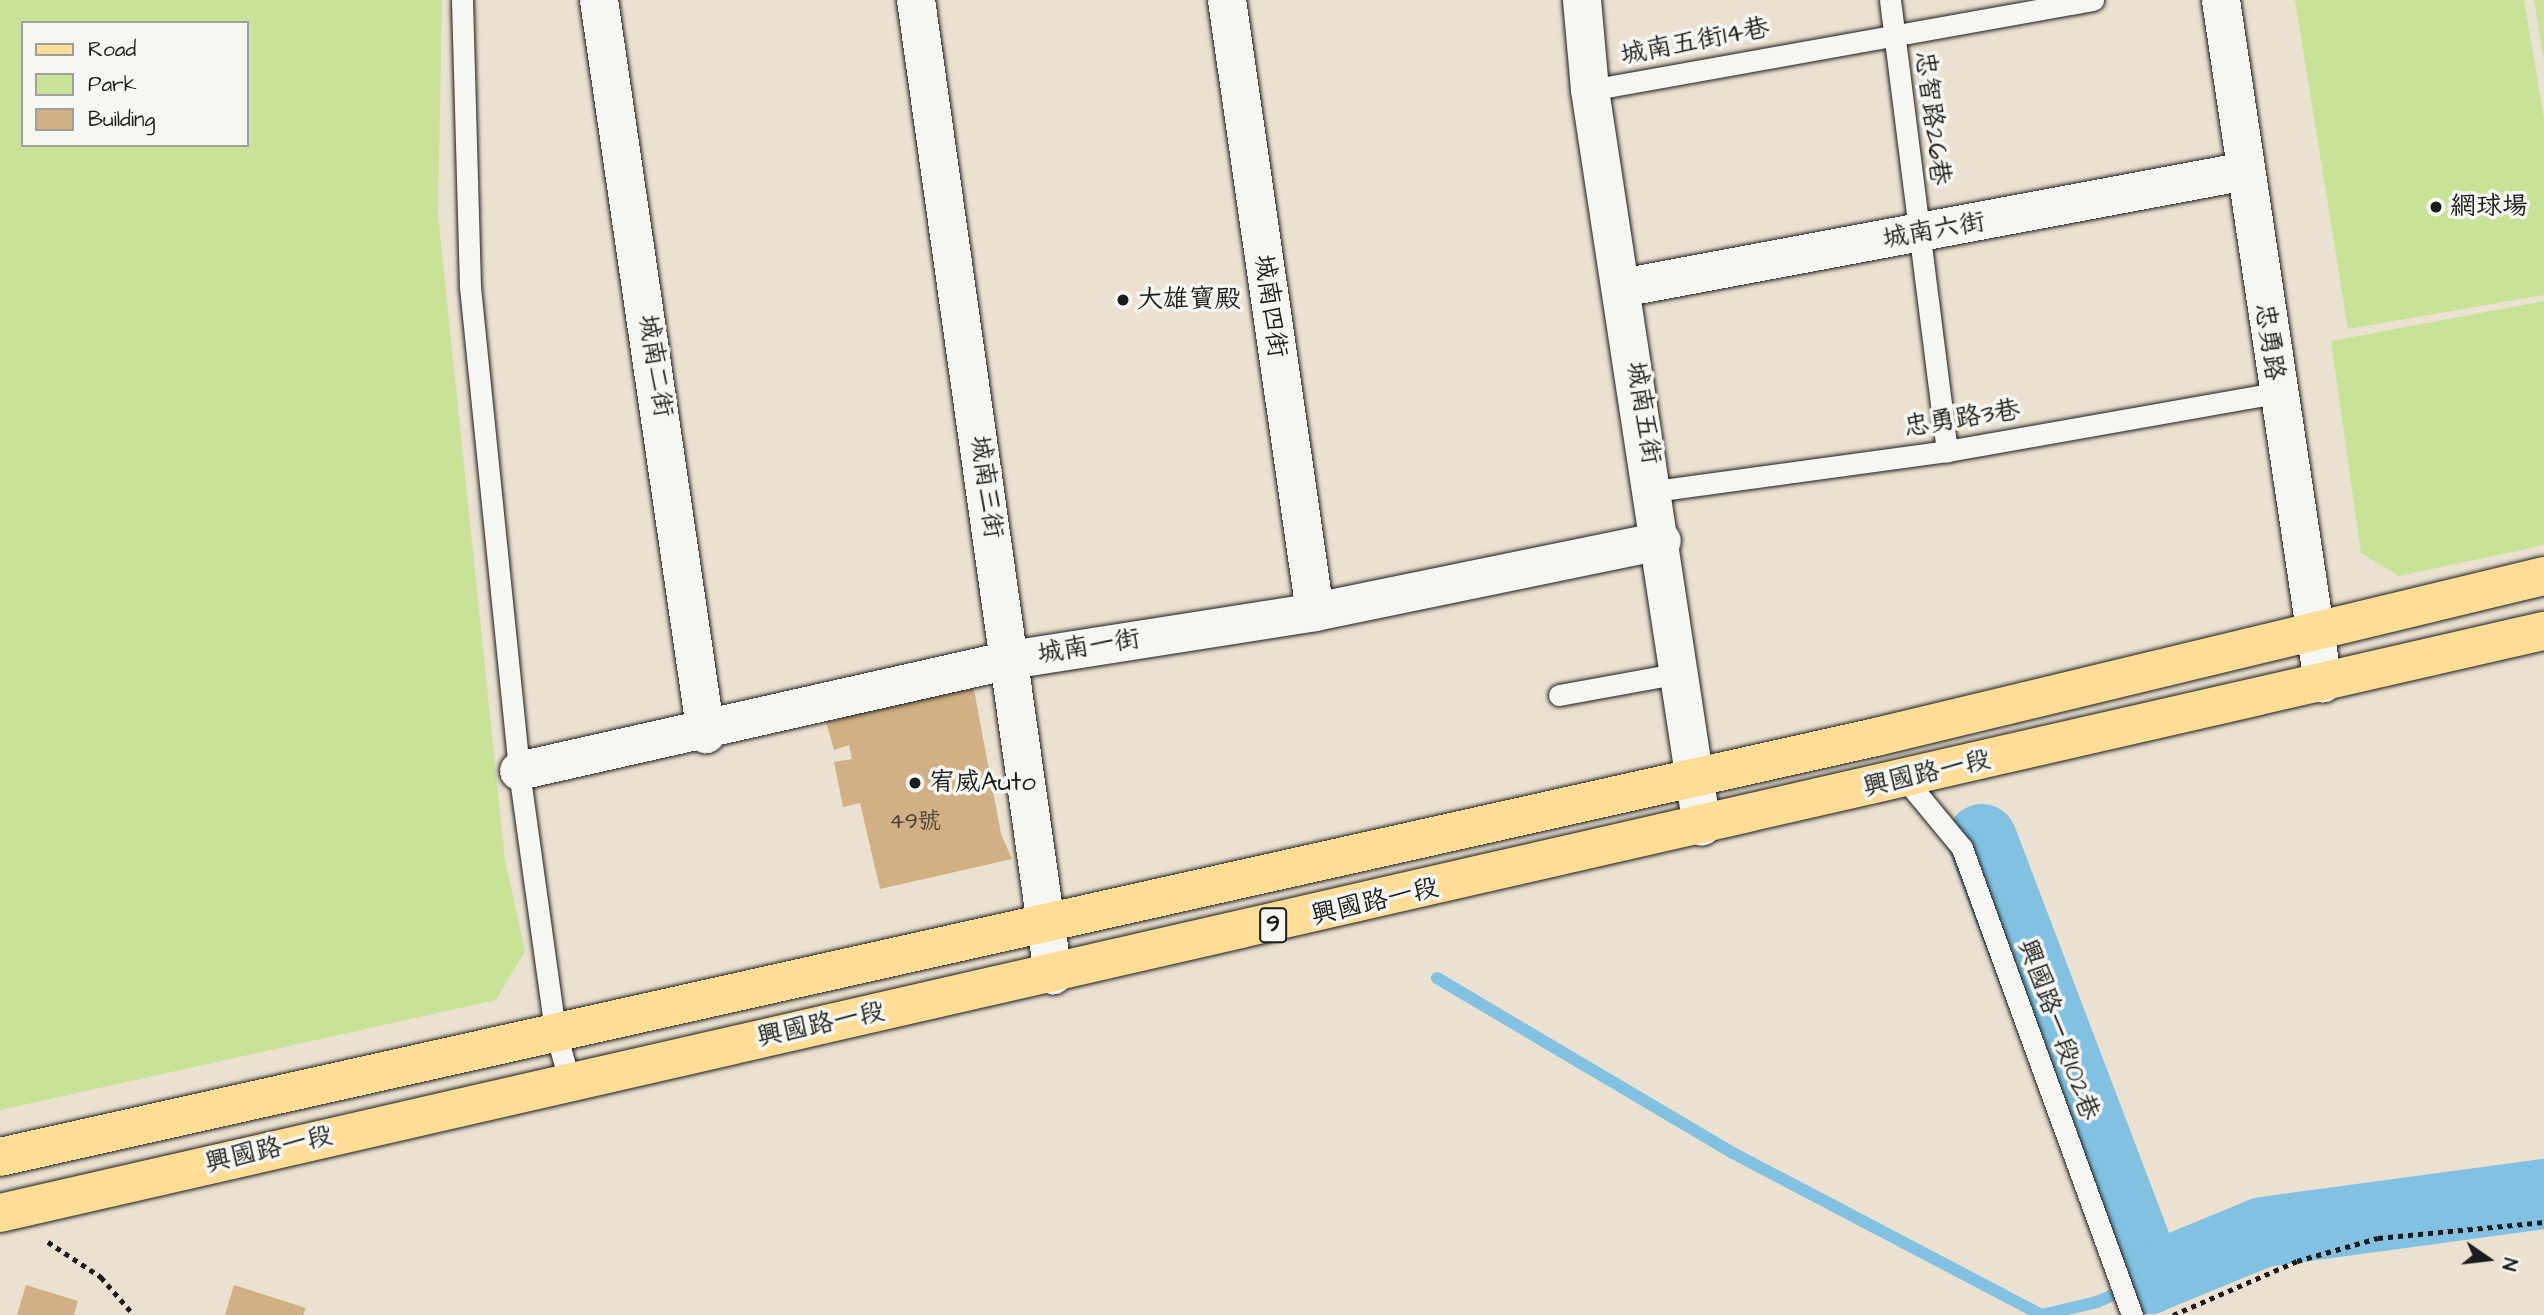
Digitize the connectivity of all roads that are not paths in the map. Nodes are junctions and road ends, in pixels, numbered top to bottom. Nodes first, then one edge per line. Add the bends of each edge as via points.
1 (462, 0) edge
2 (599, 0) edge
3 (916, 0) edge
4 (1227, 0) edge
5 (1582, 0) edge
6 (1890, 0) edge
7 (2093, 0) edge
8 (2221, 0) edge
9 (1893, 32) junction
10 (1590, 90) junction
11 (2246, 170) junction
12 (1919, 234) junction
13 (1622, 288) junction
14 (2276, 393) junction
15 (1947, 452) junction
16 (1656, 491) junction
17 (1662, 541) junction
18 (2544, 576) edge
19 (1315, 612) junction
20 (2315, 629) junction
21 (2544, 631) edge
22 (1010, 660) junction
23 (1680, 673) junction
24 (2323, 683) junction
25 (1559, 695) dead end
26 (706, 734) junction
27 (519, 771) junction
28 (1695, 778) junction
29 (1905, 779) junction
30 (1702, 827) junction
31 (1042, 922) junction
32 (1053, 975) junction
33 (555, 1030) junction
34 (569, 1079) junction
35 (0, 1157) edge
36 (2, 1213) edge
37 (2132, 1315) edge

1 - 27 lane via 470,287
2 - 26 street, 城南二街
3 - 22 street, 城南三街
4 - 19 street, 城南四街
5 - 10 street, 城南五街
6 - 9 lane, 忠智路26巷
7 - 9 lane, 城南五街14巷
8 - 11 street, 忠勇路
9 - 10 lane, 城南五街14巷
9 - 12 lane, 忠智路26巷
10 - 13 street, 城南五街
11 - 12 street, 城南六街
11 - 14 street, 忠勇路
12 - 13 street, 城南六街
12 - 15 lane, 忠智路26巷
13 - 16 street, 城南五街
14 - 15 lane, 忠勇路3巷
14 - 20 street, 忠勇路
15 - 16 lane, 忠勇路3巷
16 - 17 street, 城南五街
17 - 19 street, 城南一街
17 - 23 street, 城南五街
18 - 20 main road, 興國路一段 / 9
19 - 22 street, 城南一街
20 - 24 street, 忠勇路
20 - 28 main road, 興國路一段 / 9
21 - 24 main road, 興國路一段 / 9
22 - 26 street, 城南一街
22 - 31 street, 城南三街
23 - 25 lane
23 - 28 street, 城南五街
24 - 29 main road, 興國路一段 / 9
26 - 27 street, 城南一街
27 - 33 lane
28 - 30 street, 城南五街
28 - 31 main road, 興國路一段 / 9
29 - 30 main road, 興國路一段 / 9
29 - 37 lane, 興國路一段102巷 via 1962,848
30 - 32 main road, 興國路一段 / 9
31 - 32 street, 城南三街
31 - 33 main road, 興國路一段 / 9
32 - 34 main road, 興國路一段 / 9
33 - 34 lane
33 - 35 main road, 興國路一段 / 9
34 - 36 main road, 興國路一段 / 9

